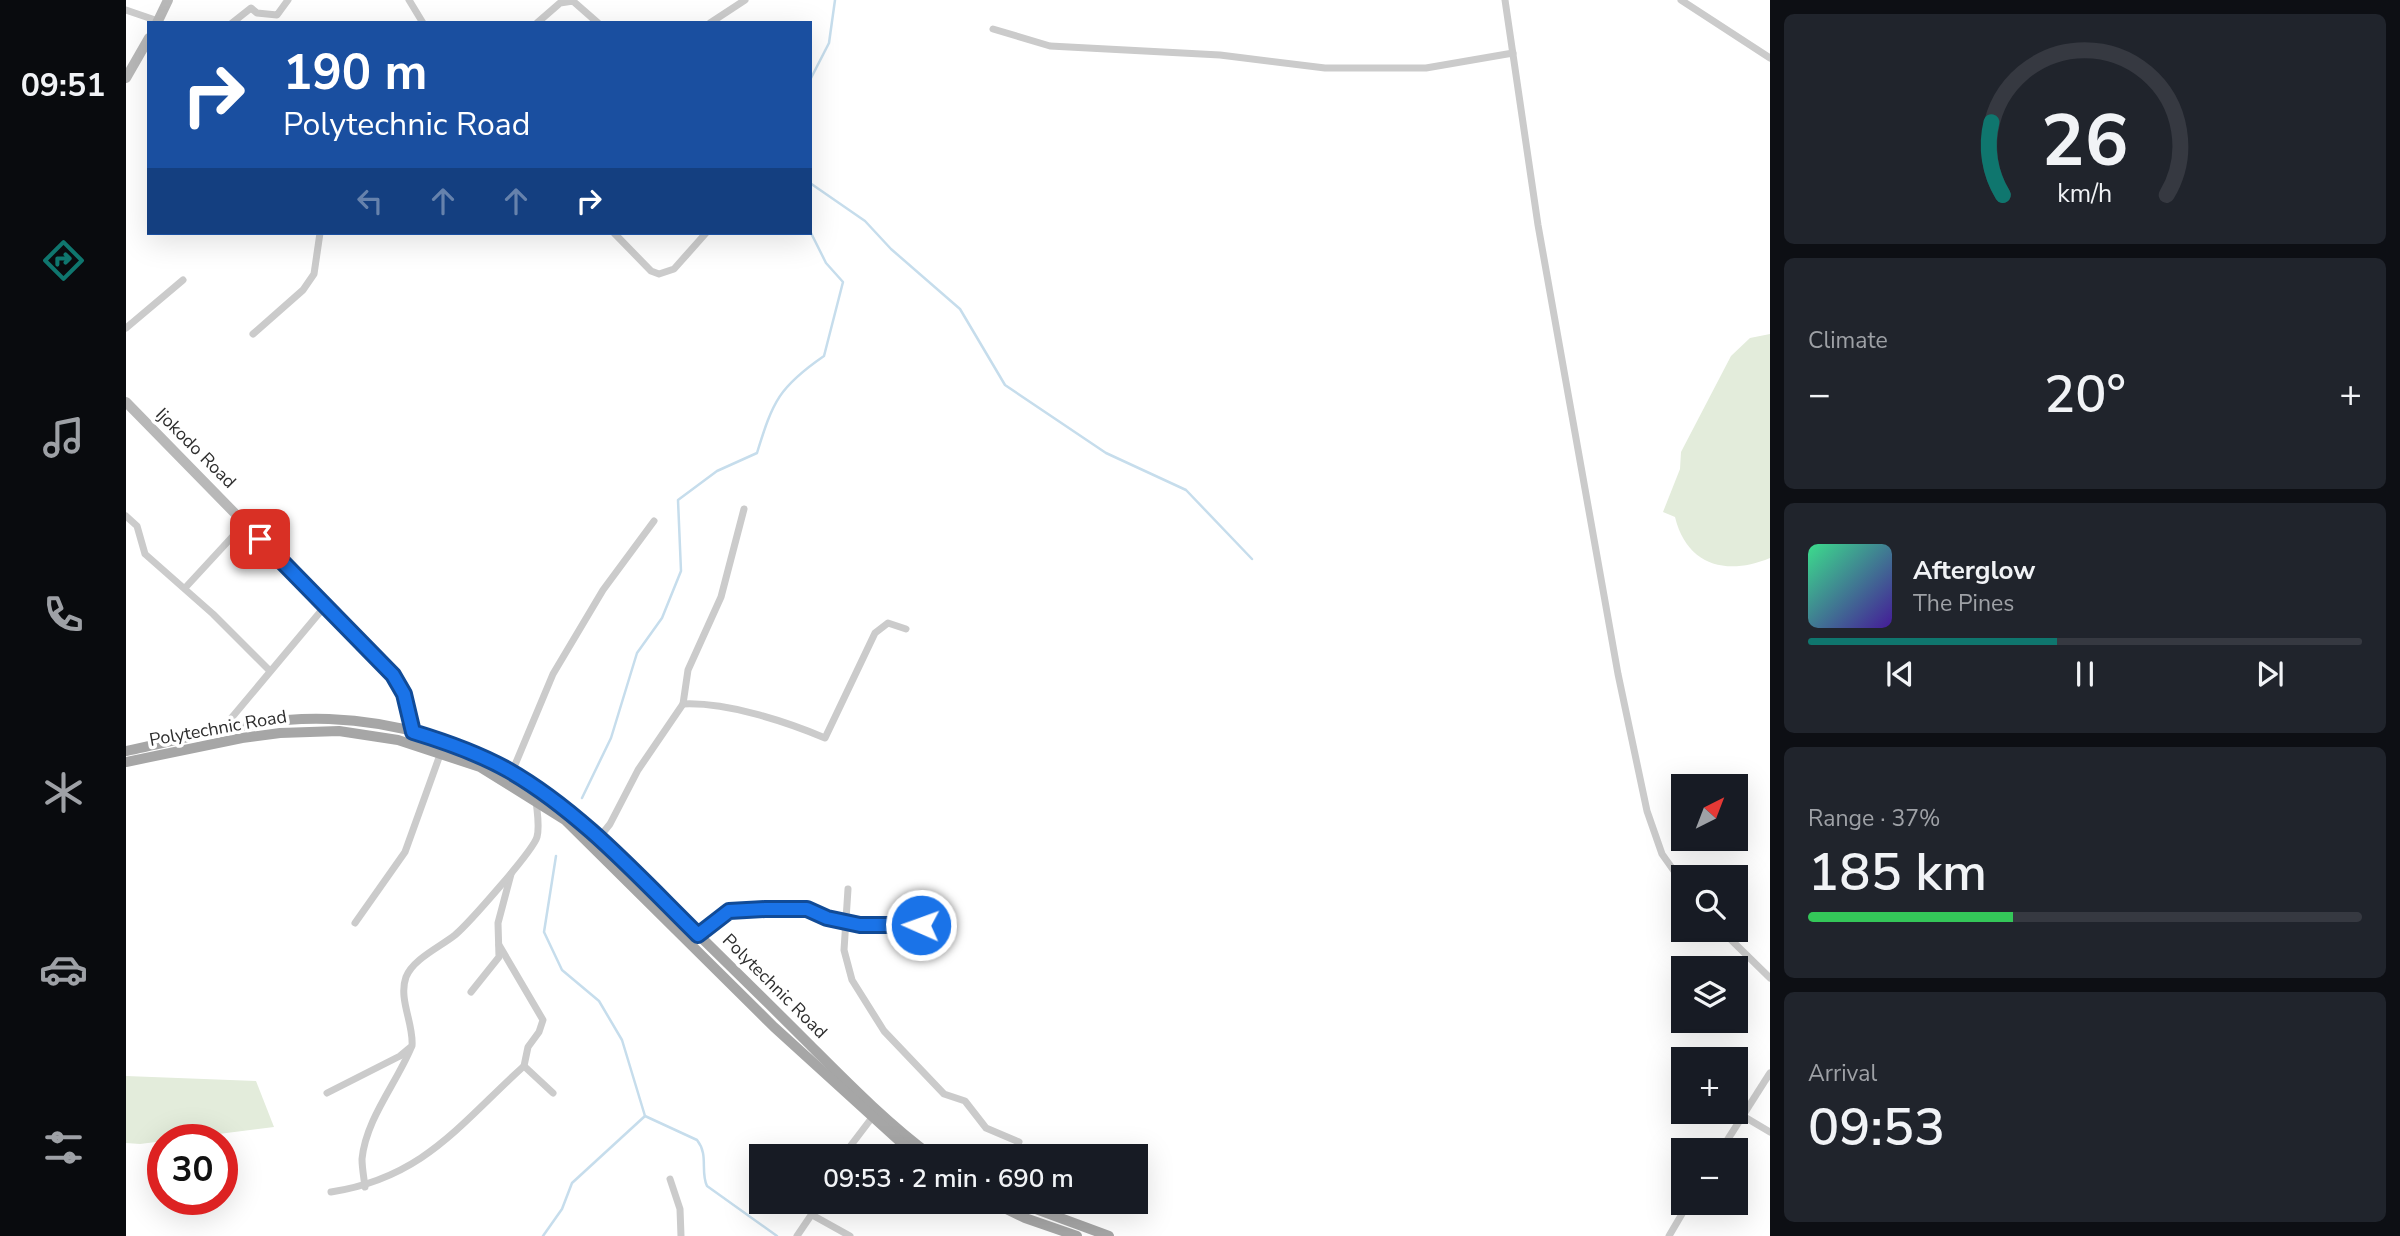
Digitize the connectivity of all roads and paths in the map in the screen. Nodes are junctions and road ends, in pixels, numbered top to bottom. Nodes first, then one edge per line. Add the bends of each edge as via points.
1 (168, 0) edge
2 (246, 0) edge
3 (288, 0) edge
4 (409, 0) edge
5 (745, 0) edge
6 (1505, 0) edge
7 (1681, 0) edge
8 (251, 8) junction
9 (126, 10) edge
10 (155, 21) edge
11 (158, 21) edge
12 (235, 21) edge
13 (422, 21) edge
14 (539, 21) edge
15 (596, 21) edge
16 (712, 21) edge
17 (993, 29) dead end
18 (147, 41) edge
19 (1513, 53) junction
20 (1770, 58) edge
21 (126, 78) edge
22 (320, 235) edge
23 (616, 235) edge
24 (704, 235) edge
25 (183, 280) dead end
26 (126, 328) edge
27 (253, 334) dead end
28 (126, 402) edge
29 (744, 509) dead end
30 (126, 516) edge
31 (654, 521) dead end
32 (245, 523) junction
33 (185, 588) junction
34 (326, 605) junction
35 (906, 629) dead end
36 (269, 670) junction
37 (683, 704) junction
38 (407, 705) junction
39 (221, 731) junction
40 (399, 734) junction
41 (412, 738) junction
42 (126, 751) edge
43 (441, 752) junction
44 (126, 762) edge
45 (512, 772) junction
46 (536, 800) junction
47 (598, 839) junction
48 (1671, 867) edge
49 (512, 870) junction
50 (848, 889) dead end
51 (844, 922) junction
52 (355, 923) dead end
53 (921, 925) dead end
54 (698, 935) junction
55 (1733, 942) edge
56 (499, 945) junction
57 (1770, 978) edge
58 (471, 992) dead end
59 (412, 1046) junction
60 (524, 1066) junction
61 (1770, 1073) edge
62 (553, 1093) dead end
63 (327, 1094) dead end
64 (1748, 1108) edge
65 (875, 1114) junction
66 (1748, 1119) edge
67 (1770, 1132) edge
68 (1020, 1142) dead end
69 (852, 1144) edge
70 (904, 1144) edge
71 (915, 1144) edge
72 (670, 1179) dead end
73 (365, 1187) junction
74 (331, 1192) dead end
75 (1017, 1214) edge
76 (1049, 1214) edge
77 (1681, 1215) edge
78 (814, 1216) joint
79 (681, 1236) edge
80 (797, 1236) edge
81 (850, 1236) edge
82 (1077, 1236) edge
83 (1108, 1236) edge
84 (1669, 1236) edge

1 - 11 main road
2 - 8 street
3 - 8 street via 277,15
4 - 13 street
5 - 16 street
6 - 19 street
7 - 20 street
8 - 12 street
9 - 10 street
14 - 15 street via 560,3 573,1
17 - 19 street via 1050,46 1220,55 1325,68 1426,68
18 - 21 main road
19 - 48 street via 1538,225 1627,716 1647,811
22 - 27 street via 314,274 303,290
23 - 24 street via 659,274 674,268
25 - 26 street
28 - 32 main road, Ijokodo Road
29 - 37 street via 721,597 688,670
30 - 33 street via 137,526 145,554
31 - 45 street via 603,590 553,674
32 - 33 street
32 - 34 main road, Ijokodo Road
33 - 36 street
34 - 36 street
34 - 38 main road, Ijokodo Road via 393,675
35 - 37 street via 888,623 875,632 825,738 797,726 705,703
36 - 39 street
37 - 47 street
38 - 40 main road
38 - 41 main road, Ijokodo Road
39 - 40 main road, Polytechnic Road via 272,721 329,719
39 - 42 main road, Polytechnic Road
40 - 41 main road, Polytechnic Road
40 - 44 main road, Polytechnic Road via 280,733
41 - 43 main road, Polytechnic Road
41 - 45 main road, Polytechnic Road via 468,750
43 - 46 main road, Polytechnic Road via 480,767
43 - 52 street via 405,852
45 - 47 main road, Polytechnic Road
46 - 49 street via 537,839
46 - 65 main road, Polytechnic Road via 565,820 774,1027
47 - 54 main road, Polytechnic Road
49 - 56 street via 498,923
49 - 59 street via 475,918 406,976
50 - 51 street
51 - 53 street
51 - 54 street via 807,909 729,911
51 - 68 street via 844,950 852,980 884,1031 944,1094 965,1101 985,1128
54 - 65 main road, Polytechnic Road
55 - 57 street
56 - 58 street via 495,965
56 - 60 street via 543,1020 528,1047
59 - 63 street
59 - 73 street via 382,1101 362,1158
60 - 62 street
60 - 73 street via 438,1149
61 - 64 street
65 - 69 street
65 - 70 main road, Polytechnic Road
65 - 71 main road, Polytechnic Road
66 - 67 street
72 - 79 street via 680,1209
73 - 74 street
75 - 82 main road
76 - 83 main road
77 - 84 street
78 - 80 street
78 - 81 street

